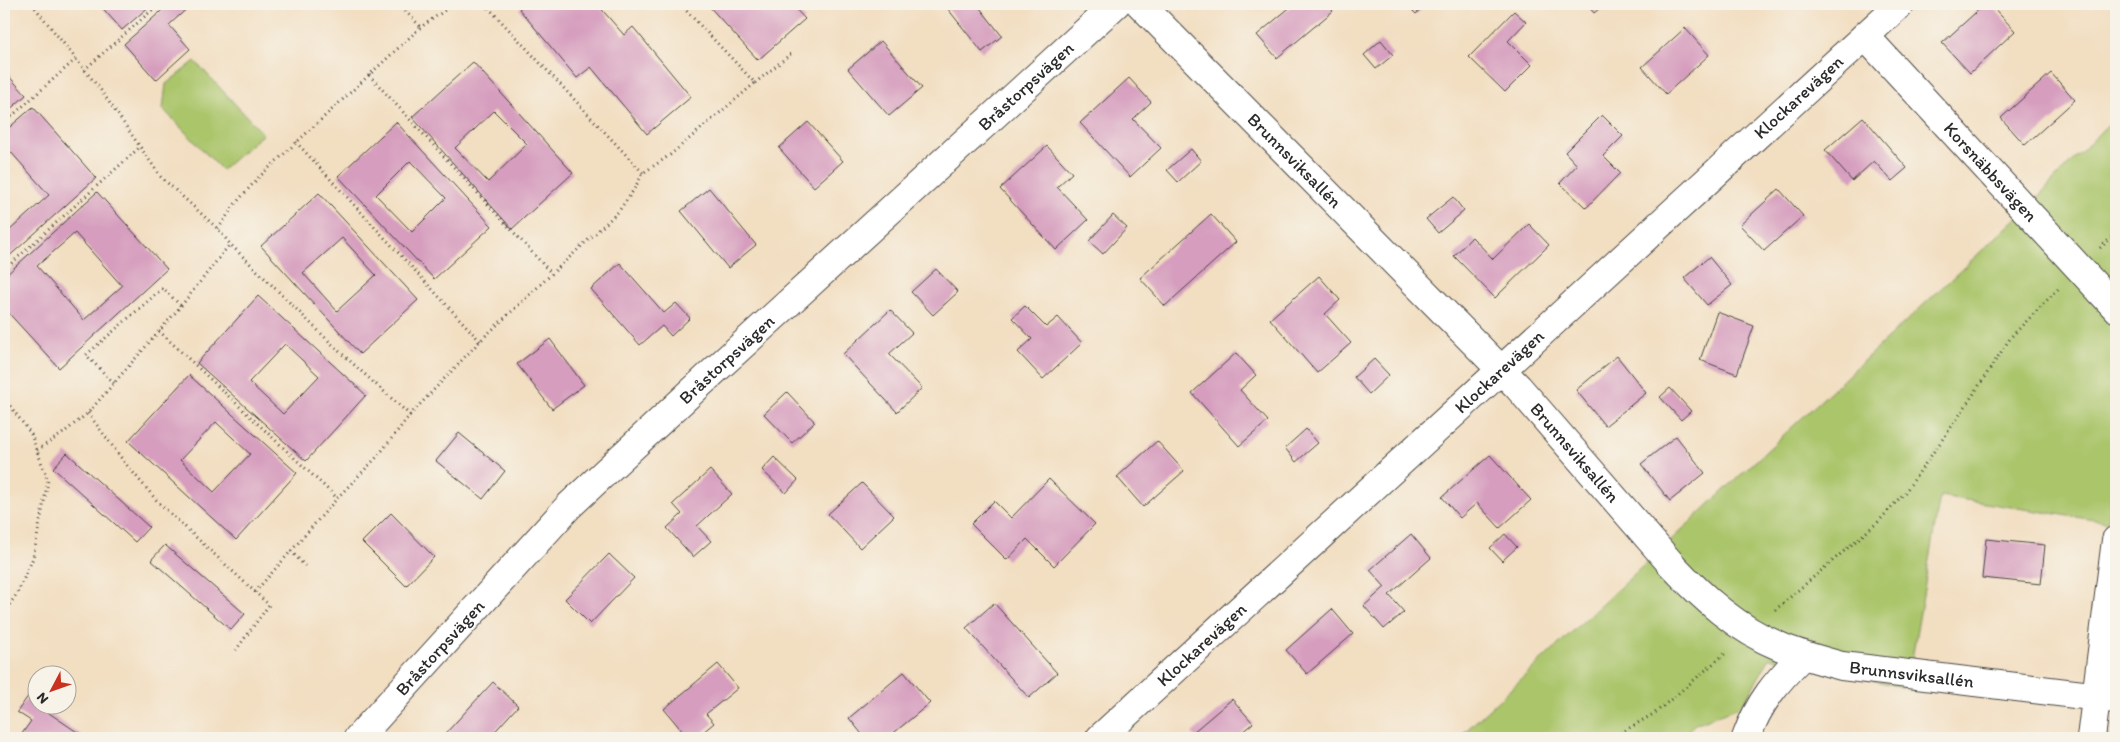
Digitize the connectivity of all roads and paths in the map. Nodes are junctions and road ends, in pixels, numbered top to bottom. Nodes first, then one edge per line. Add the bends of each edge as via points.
1 (32, 4) edge
2 (159, 4) edge
3 (398, 4) edge
4 (454, 4) edge
5 (485, 4) edge
6 (680, 4) edge
7 (1116, 4) edge
8 (1140, 4) edge
9 (1900, 4) edge
10 (421, 27) junction
11 (1865, 36) junction
12 (793, 52) dead end
13 (76, 59) junction
14 (84, 70) junction
15 (369, 75) junction
16 (755, 84) junction
17 (4, 123) edge
18 (296, 142) junction
19 (140, 147) junction
20 (642, 173) junction
21 (218, 229) junction
22 (2116, 233) edge
23 (230, 244) junction
24 (2079, 268) junction
25 (4, 270) edge
26 (552, 274) junction
27 (181, 306) junction
28 (2116, 308) edge
29 (159, 331) junction
30 (480, 341) junction
31 (1501, 370) junction
32 (114, 383) junction
33 (4, 398) edge
34 (88, 413) junction
35 (410, 415) junction
36 (37, 450) junction
37 (337, 498) junction
38 (2116, 540) edge
39 (291, 551) junction
40 (305, 566) dead end
41 (255, 592) junction
42 (4, 612) edge
43 (1750, 632) junction
44 (236, 650) dead end
45 (1803, 655) junction
46 (2106, 697) edge
47 (370, 734) edge
48 (1100, 738) edge
49 (1612, 738) edge
50 (1746, 738) edge
51 (2091, 738) edge

1 - 13 path
2 - 14 path
3 - 10 path
4 - 10 path
5 - 20 path
6 - 16 path
7 - 47 street, Bråstorpsvägen via 569,506
8 - 31 street, Brunnsviksallén
9 - 11 street, Klockarevägen
10 - 15 path
11 - 24 street, Korsnäbbsvägen
11 - 31 street, Klockarevägen
12 - 16 path
13 - 14 path
13 - 17 path
14 - 19 path
15 - 18 path
15 - 26 path
16 - 20 path
18 - 21 path via 257,178
18 - 30 path
19 - 21 path via 161,177
19 - 25 path
20 - 26 path via 618,212
21 - 23 path
22 - 24 path
23 - 27 path
23 - 35 path via 340,352
24 - 28 street, Korsnäbbsvägen
24 - 43 path via 2011,337 1906,491 1878,522
26 - 30 path
27 - 29 path
27 - 32 path via 163,288 86,355
29 - 32 path
29 - 37 path
30 - 35 path
31 - 43 street, Brunnsviksallén via 1672,565 1713,605
31 - 48 street, Klockarevägen
32 - 34 path
33 - 36 path via 31,434
34 - 36 path
34 - 41 path via 158,502
35 - 37 path
36 - 42 path via 48,481 34,558 17,594
37 - 39 path
38 - 46 street
39 - 40 path
39 - 41 path
41 - 44 path via 268,605
43 - 45 street, Brunnsviksallén
43 - 49 path via 1655,713
45 - 46 street, Brunnsviksallén via 1881,672
45 - 50 street via 1767,694
46 - 51 street

